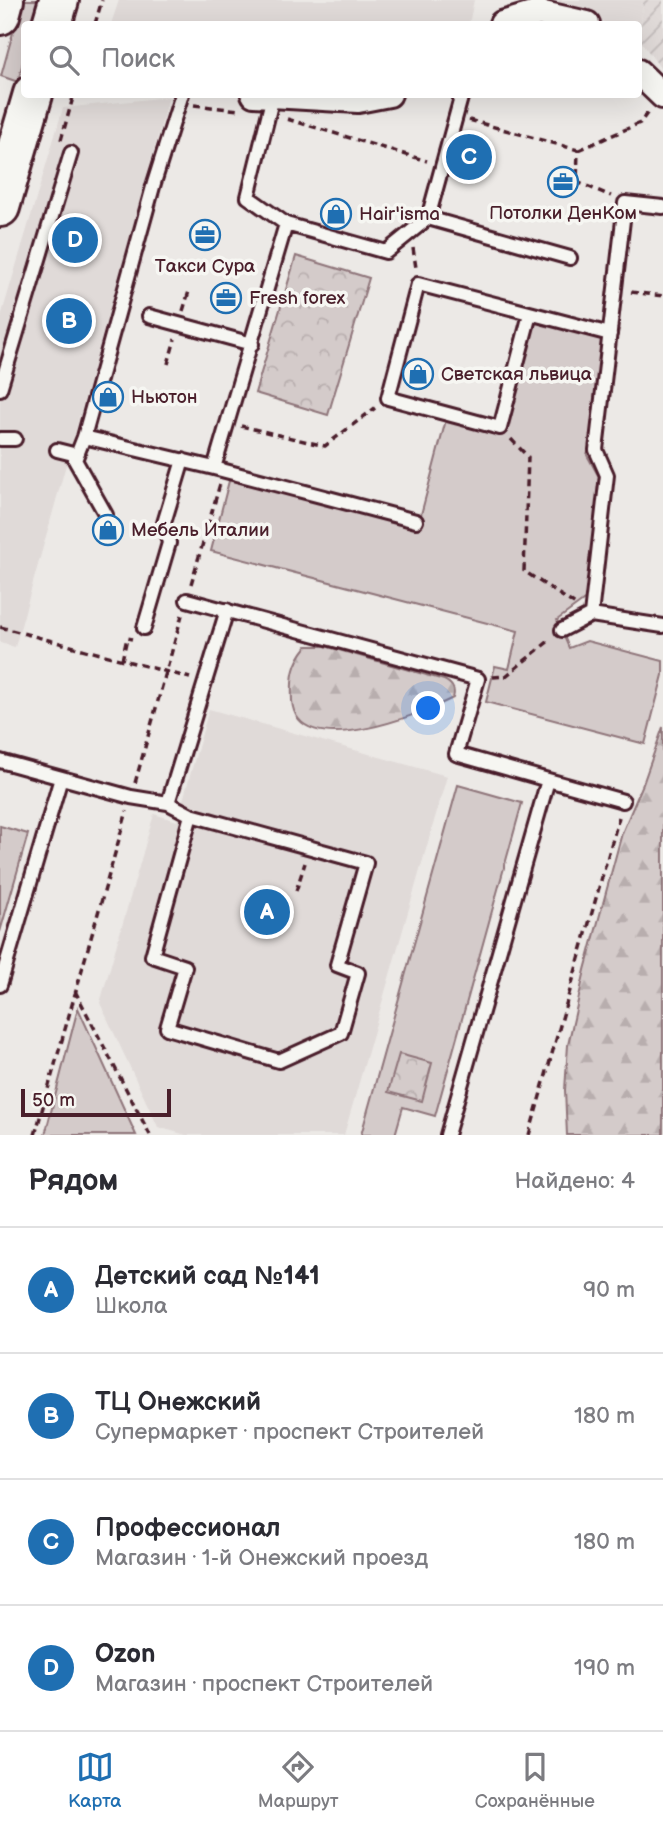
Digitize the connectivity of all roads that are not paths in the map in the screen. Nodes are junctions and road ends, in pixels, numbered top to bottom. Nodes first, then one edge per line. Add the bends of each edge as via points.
1 (4, 0) edge
2 (59, 0) edge
3 (0, 15) edge
4 (53, 21) edge
5 (512, 21) edge
6 (574, 21) edge
7 (642, 75) edge
8 (0, 89) edge
9 (21, 94) edge
10 (662, 94) edge
11 (32, 98) edge
12 (368, 98) edge
13 (461, 98) edge
14 (180, 99) edge
15 (265, 101) edge
16 (71, 153) dead end
17 (3, 180) edge
18 (663, 207) edge
19 (428, 218) junction
20 (286, 224) junction
21 (570, 258) dead end
22 (530, 314) junction
23 (149, 316) dead end
24 (610, 334) junction
25 (252, 344) junction
26 (0, 389) edge
27 (84, 437) junction
28 (0, 439) edge
29 (15, 439) dead end
30 (57, 450) dead end
31 (77, 455) junction
32 (183, 460) junction
33 (219, 470) junction
34 (106, 515) dead end
35 (416, 521) dead end
36 (187, 600) road end
37 (227, 610) junction
38 (591, 615) junction
39 (663, 626) edge
40 (144, 628) road end
41 (562, 630) road end
42 (0, 761) edge
43 (61, 778) junction
44 (548, 780) junction
45 (623, 802) road end
46 (168, 803) junction
47 (191, 814) junction
48 (0, 985) edge
49 (447, 1135) edge

1 - 3 main road
2 - 4 main road
5 - 6 street via 539,13
7 - 10 street
8 - 9 main road
11 - 17 main road
12 - 15 street
13 - 19 lane
14 - 27 lane
15 - 20 lane via 248,197
16 - 26 lane
18 - 24 lane via 625,203
19 - 20 lane via 386,252
19 - 21 lane
20 - 25 lane
22 - 22 lane via 500,428 388,398 418,284
22 - 24 lane
23 - 25 lane
24 - 38 lane via 596,450 607,475
25 - 33 lane
27 - 31 lane
27 - 32 lane
28 - 29 lane
30 - 31 lane
31 - 34 lane via 75,460
32 - 33 lane
32 - 40 lane via 164,523 169,543
33 - 35 lane
36 - 37 lane
37 - 44 lane via 478,679 457,754
37 - 46 lane
38 - 39 lane
38 - 41 lane
42 - 43 lane
43 - 46 lane
43 - 48 lane
44 - 45 lane
44 - 49 lane
46 - 47 lane
47 - 47 lane via 152,956 185,967 167,1028 279,1061 341,1033 358,973 337,965 366,863

